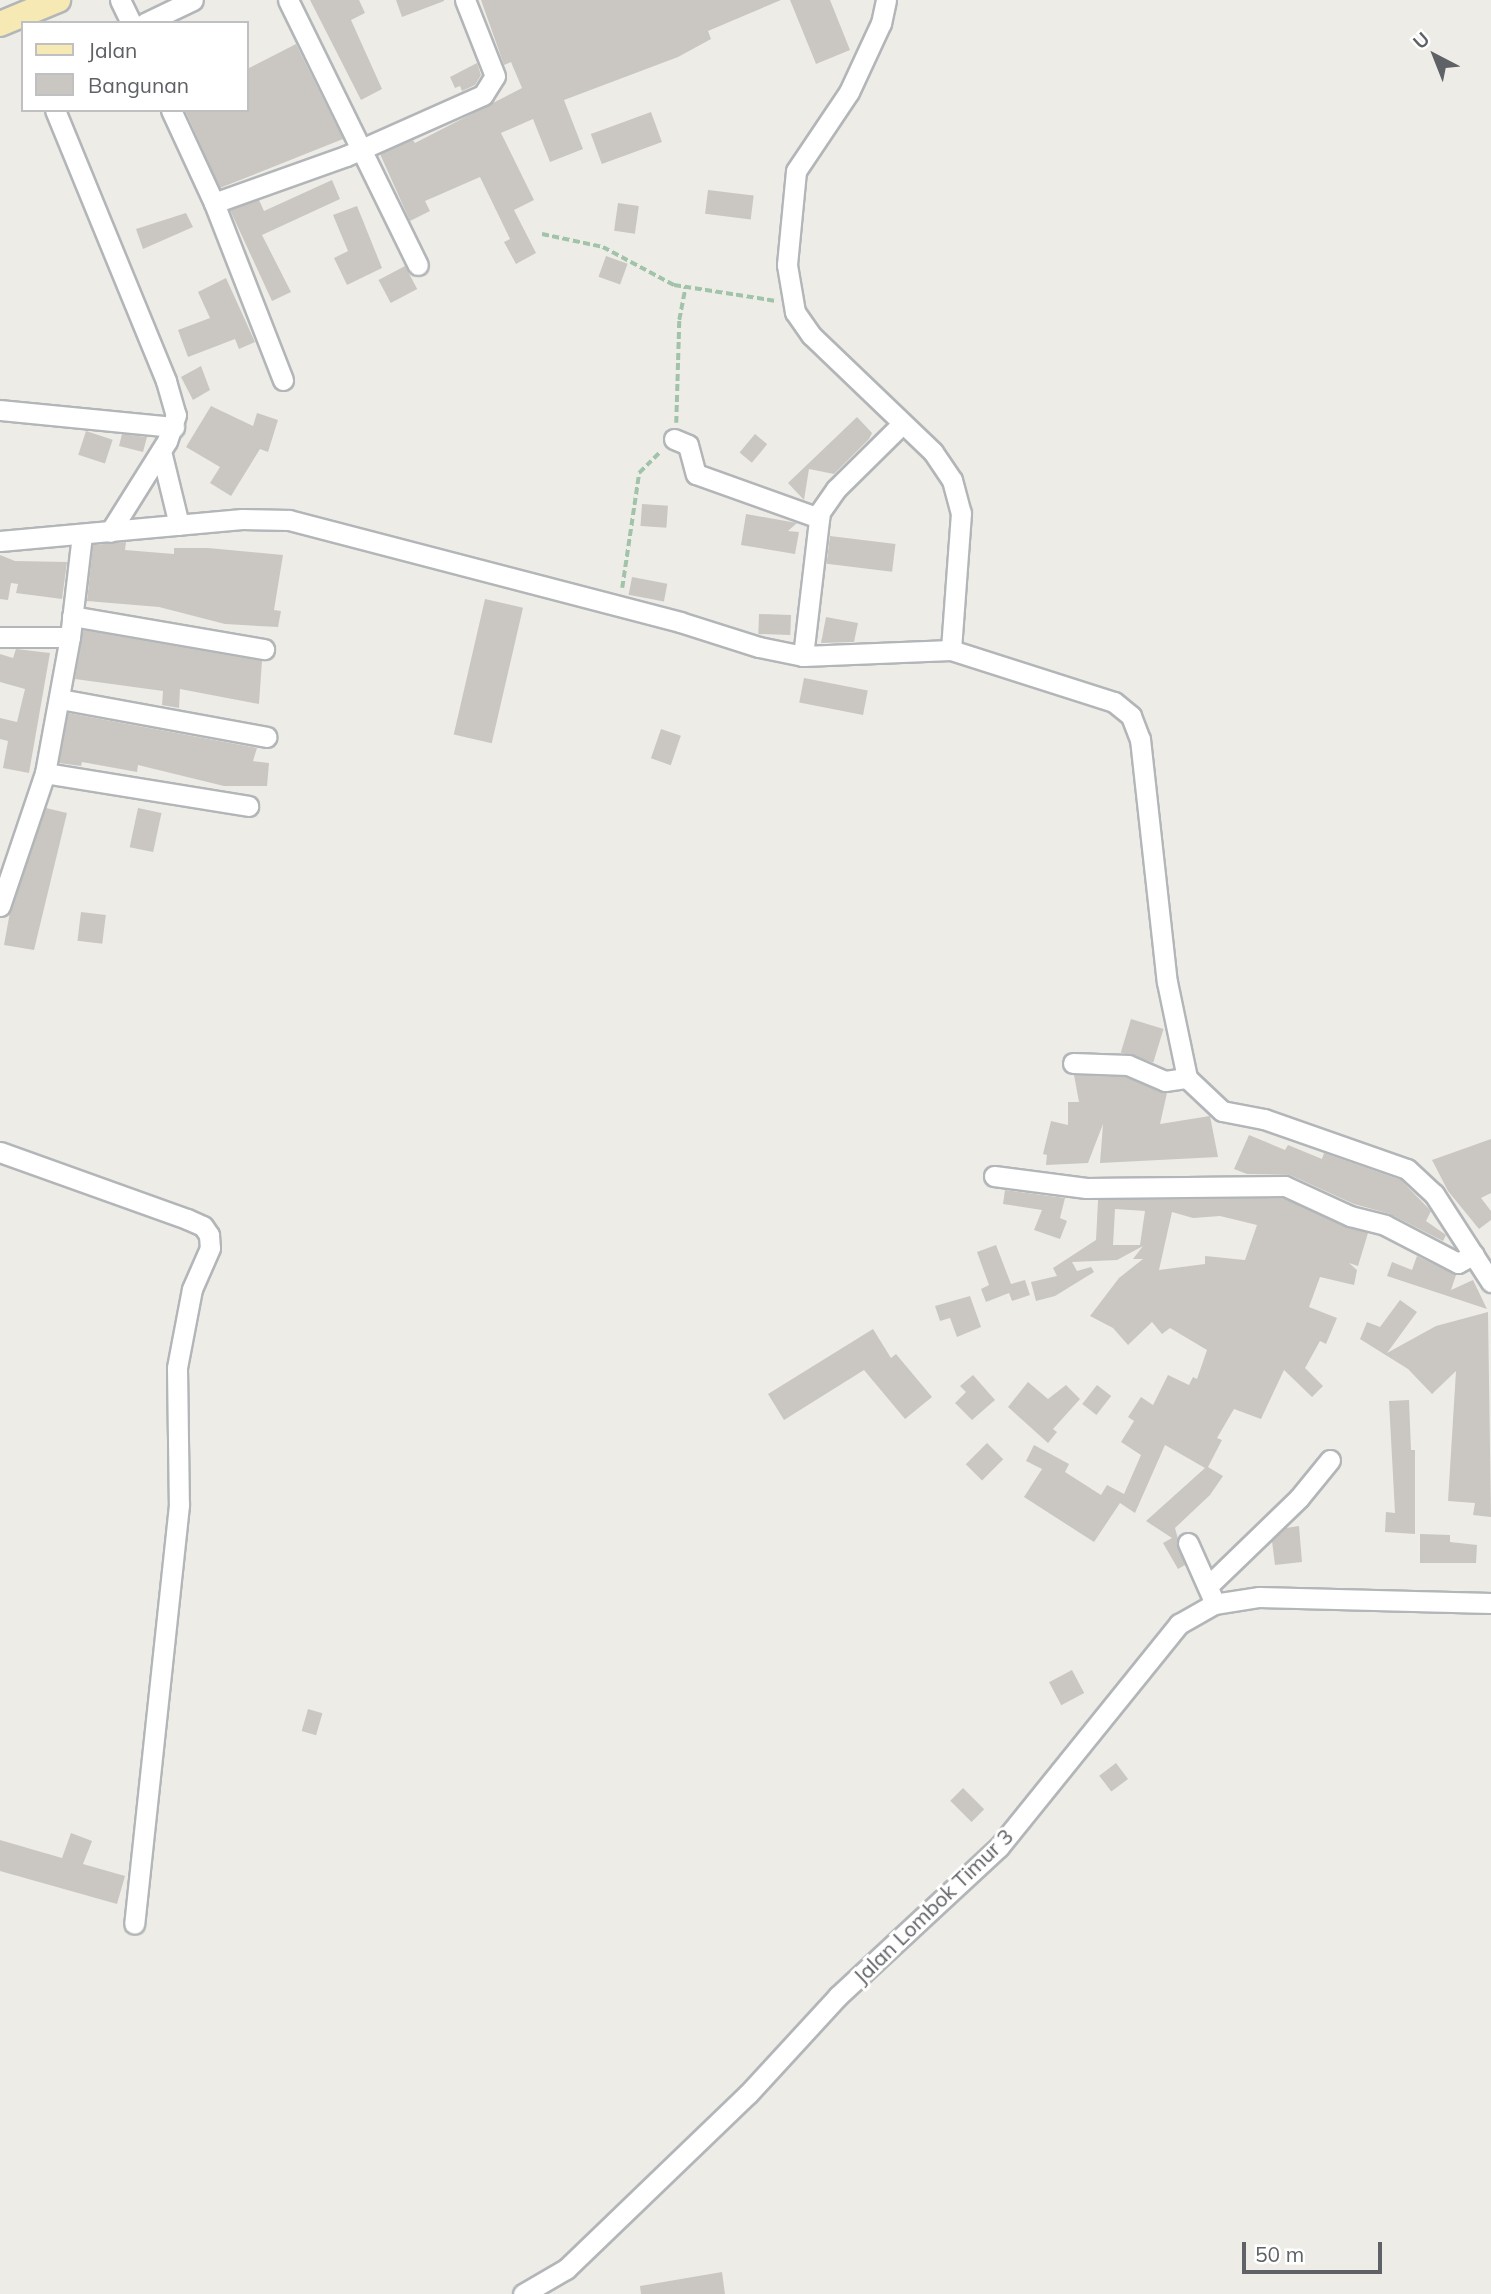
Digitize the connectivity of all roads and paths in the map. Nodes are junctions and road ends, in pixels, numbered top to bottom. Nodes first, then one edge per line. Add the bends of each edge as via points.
1 (57, 0) edge
2 (120, 0) edge
3 (193, 0) edge
4 (288, 0) edge
5 (465, 0) edge
6 (886, 0) edge
7 (130, 21) edge
8 (149, 21) edge
9 (13, 24) edge
10 (56, 112) edge
11 (172, 112) edge
12 (360, 150) junction
13 (214, 203) junction
14 (542, 234) dead end
15 (418, 265) dead end
16 (685, 288) junction
17 (792, 300) junction
18 (283, 380) dead end
19 (0, 410) edge
20 (902, 424) junction
21 (173, 427) junction
22 (674, 439) junction
23 (160, 451) junction
24 (819, 518) junction
25 (179, 525) junction
26 (110, 532) junction
27 (82, 535) junction
28 (0, 541) edge
29 (618, 607) junction
30 (72, 616) junction
31 (0, 637) edge
32 (70, 637) junction
33 (264, 649) dead end
34 (951, 650) junction
35 (803, 656) junction
36 (61, 699) junction
37 (267, 737) dead end
38 (45, 773) junction
39 (248, 806) dead end
40 (8, 849) edge
41 (0, 906) edge
42 (1073, 1063) dead end
43 (1187, 1078) junction
44 (0, 1152) edge
45 (994, 1176) dead end
46 (1474, 1254) junction
47 (1491, 1282) edge
48 (1330, 1460) dead end
49 (1188, 1543) dead end
50 (1212, 1595) junction
51 (1491, 1603) edge
52 (134, 1924) dead end
53 (523, 2294) edge

1 - 9 main road
2 - 7 street
3 - 8 street
4 - 12 street
5 - 12 street via 495,76 490,86 468,104
6 - 17 street via 881,23 849,92 796,171 787,265
10 - 21 street via 166,381 176,415
11 - 13 street
12 - 13 street
12 - 15 street
13 - 18 street
14 - 16 path via 603,247
16 - 17 path via 766,302
16 - 22 path via 679,320
17 - 20 street via 811,335
19 - 21 street
20 - 24 street via 836,489
20 - 34 street via 944,466 958,497 961,540
21 - 23 street
22 - 24 street via 688,445 696,474
22 - 29 path via 639,473
23 - 25 street
23 - 26 street
24 - 35 street
25 - 26 street
25 - 29 street via 289,520
26 - 27 street
27 - 28 street
27 - 30 street
29 - 35 street
30 - 32 street
30 - 33 street
31 - 32 street
32 - 36 street
34 - 35 street
34 - 43 street via 1114,702 1136,724 1167,982
36 - 37 street
36 - 38 street
38 - 39 street
38 - 40 street
40 - 41 street
42 - 43 street via 1128,1065 1165,1081
43 - 46 street via 1222,1111 1264,1119 1407,1169 1434,1194
44 - 52 street via 187,1219 203,1226 209,1235 210,1248 192,1289 177,1368 178,1505
45 - 46 street via 1086,1188 1285,1186 1350,1216 1385,1225 1458,1264
46 - 47 street
48 - 50 street
49 - 50 street
50 - 51 street, Jalan Lombok Timur 3
50 - 53 street, Jalan Lombok Timur 3 via 1163,1638 1028,1814 966,1881 838,1996 748,2094 566,2269

